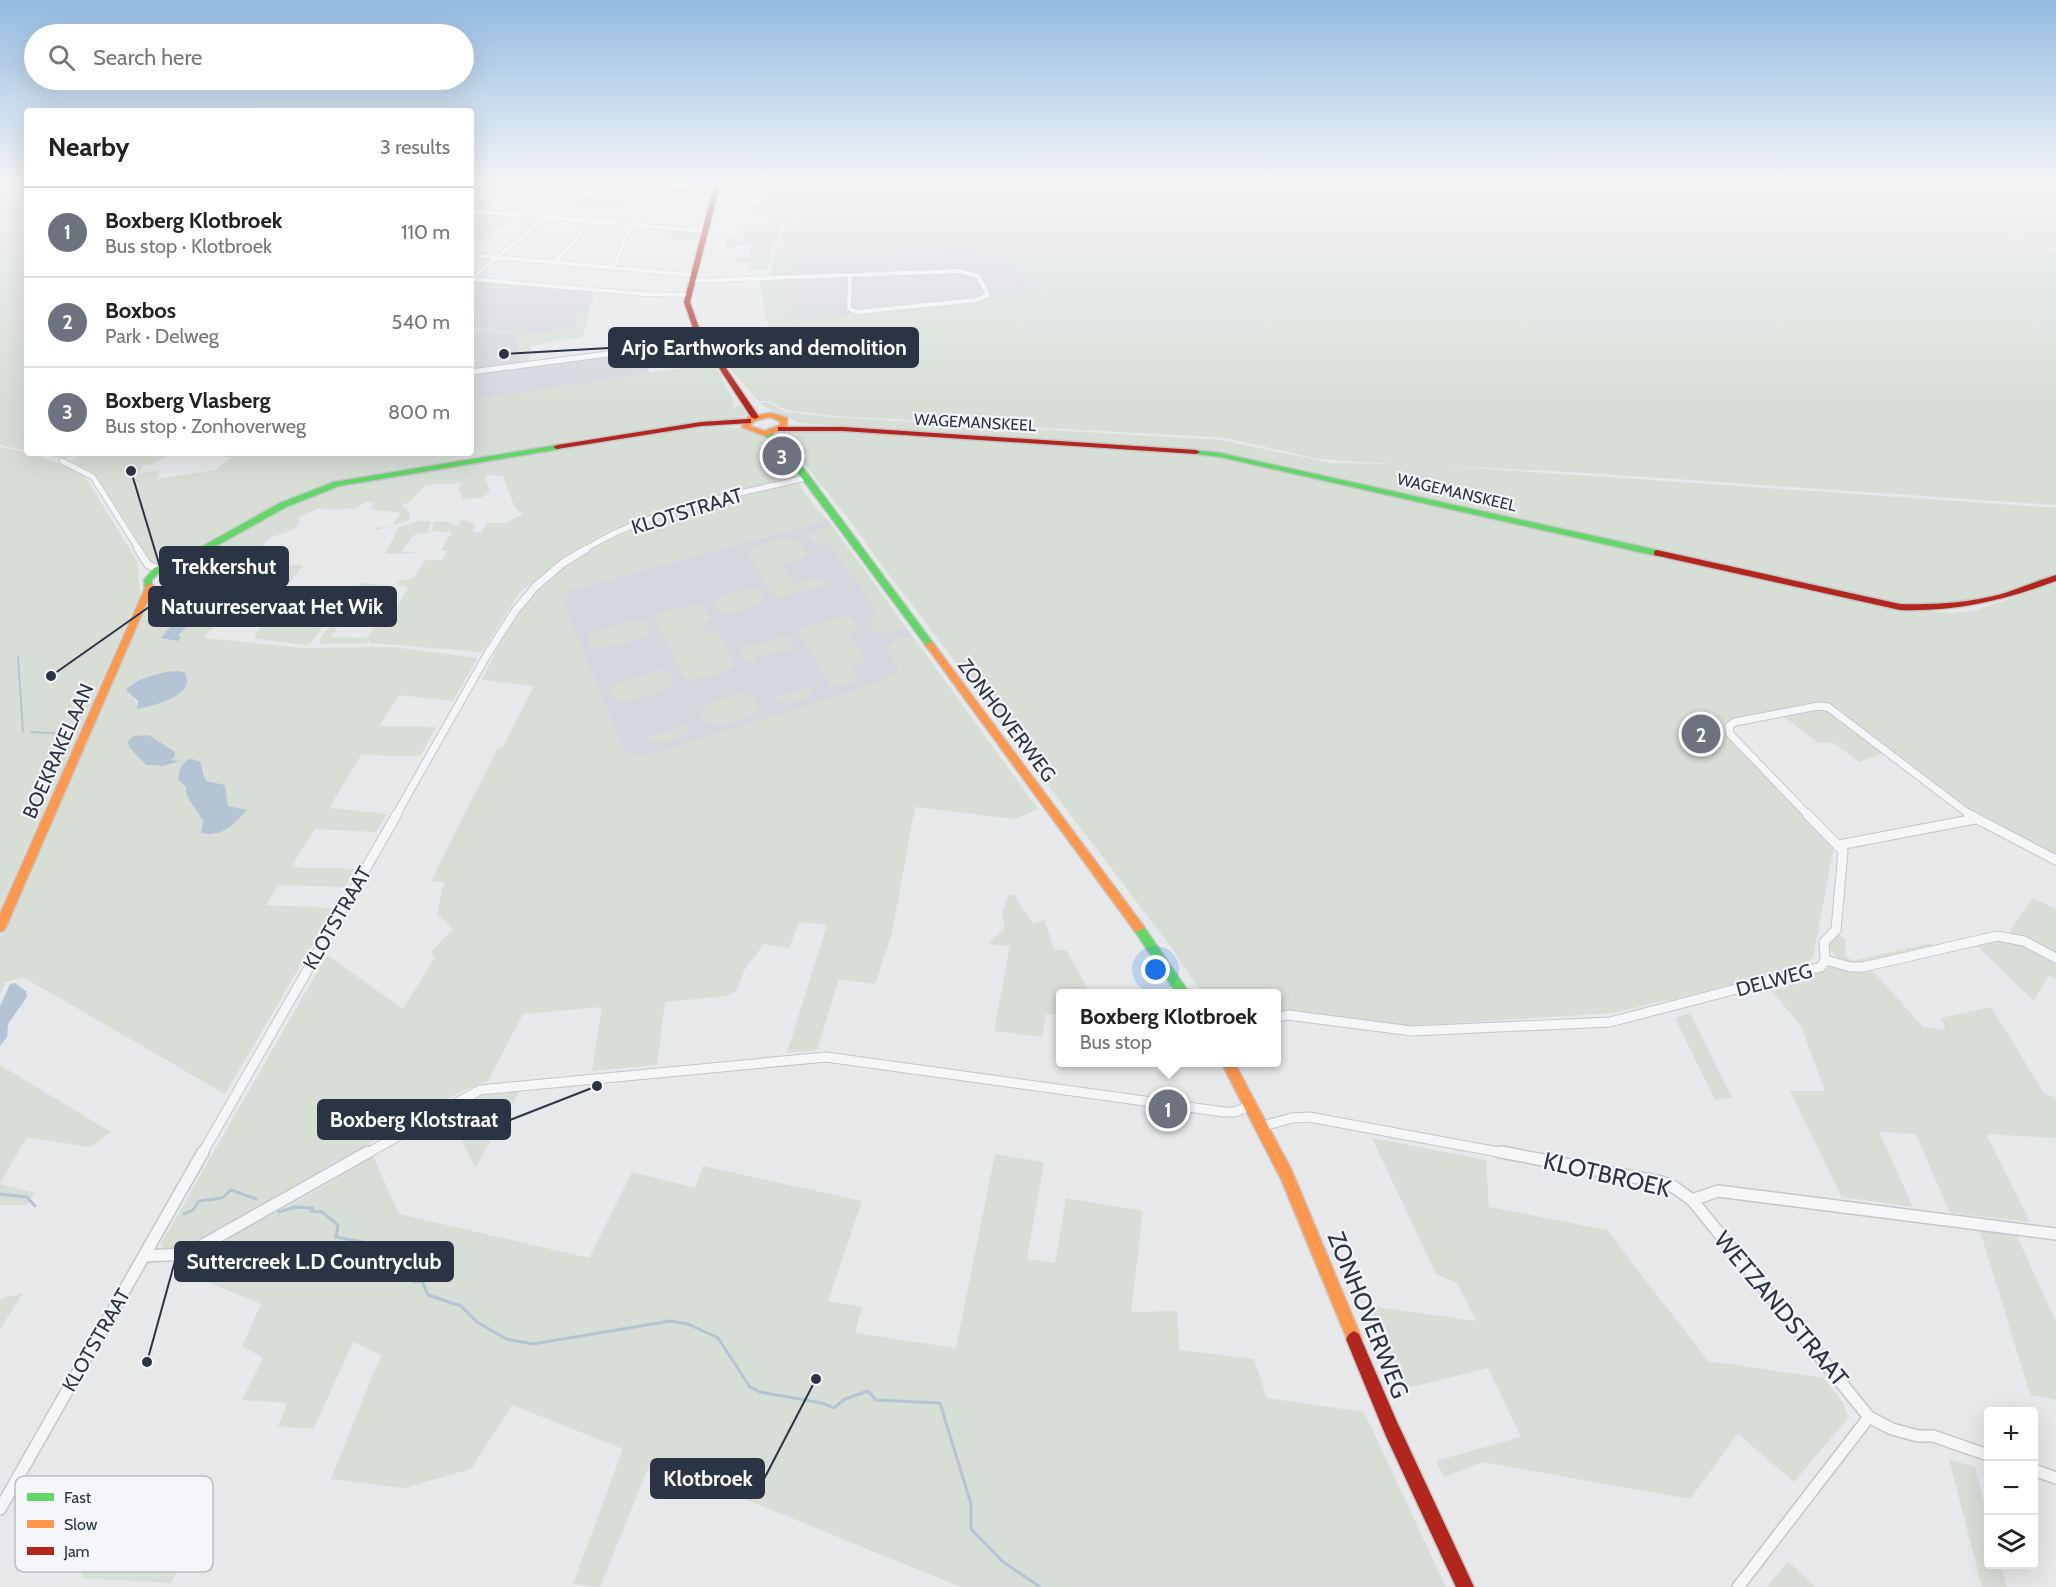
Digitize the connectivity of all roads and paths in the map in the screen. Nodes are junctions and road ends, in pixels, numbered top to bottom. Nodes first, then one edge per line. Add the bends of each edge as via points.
1 (474, 255) edge
2 (500, 255) edge
3 (561, 255) edge
4 (619, 255) edge
5 (698, 255) edge
6 (498, 257) junction
7 (555, 262) junction
8 (614, 268) junction
9 (850, 275) junction
10 (474, 277) edge
11 (691, 278) junction
12 (474, 279) edge
13 (687, 296) junction
14 (708, 346) junction
15 (474, 372) edge
16 (753, 420) junction
17 (777, 429) junction
18 (62, 461) dead end
19 (802, 474) junction
20 (160, 570) junction
21 (2056, 578) edge
22 (148, 590) joint
23 (1975, 819) junction
24 (1839, 845) junction
25 (2056, 860) edge
26 (0, 927) edge
27 (2056, 958) edge
28 (1825, 960) junction
29 (1181, 989) edge
30 (1281, 1017) edge
31 (1230, 1067) edge
32 (1252, 1105) junction
33 (1263, 1126) junction
34 (1692, 1200) junction
35 (2056, 1234) edge
36 (144, 1256) junction
37 (1869, 1417) junction
38 (1984, 1453) edge
39 (2038, 1471) edge
40 (19, 1476) edge
41 (2056, 1478) edge
42 (15, 1483) edge
43 (0, 1509) edge
44 (1465, 1587) edge
45 (1738, 1587) edge

1 - 6 street
2 - 6 street
3 - 7 street
4 - 8 street
5 - 11 main road
6 - 7 street
6 - 10 street
7 - 8 street
8 - 11 street
9 - 9 street via 966,271 978,276 988,295 976,300 857,312 849,309
9 - 11 street
11 - 13 main road
12 - 13 street
13 - 14 main road via 691,320
14 - 15 street via 668,346
14 - 16 main road via 734,381
16 - 17 main road, WAGEMANSKEEL via 753,432
16 - 17 main road, WAGEMANSKEEL via 779,417
16 - 20 main road, WAGEMANSKEEL via 678,428 337,484 284,505
17 - 19 main road, ZONHOVERWEG
17 - 21 main road, WAGEMANSKEEL via 843,429 1220,455 1900,607 1980,605
18 - 20 street via 93,477 148,565
19 - 29 main road, ZONHOVERWEG
19 - 36 street, KLOTSTRAAT via 629,527 570,559 522,603 487,655
20 - 22 main road, WAGEMANSKEEL
22 - 26 main road, BOEKRAKELAAN
23 - 24 street
23 - 24 street via 1828,707 1729,726 1730,734
23 - 25 street
24 - 28 street, DELWEG via 1843,851 1836,930 1824,942
27 - 28 street via 2024,941 1997,936 1863,967
28 - 30 street, DELWEG via 1812,972 1610,1022 1412,1031
31 - 32 main road, ZONHOVERWEG
32 - 33 main road, ZONHOVERWEG
32 - 36 street via 1224,1112 826,1057 480,1090 187,1254
33 - 34 street, KLOTBROEK via 1309,1117 1660,1182
33 - 44 main road, ZONHOVERWEG via 1329,1272 1391,1428
34 - 35 street, KLOTBROEK via 1718,1191
34 - 37 street, WETZANDSTRAAT
36 - 40 street, KLOTSTRAAT
37 - 38 street, WETZANDSTRAAT via 1892,1429 1933,1436
37 - 45 street
39 - 41 street
42 - 43 street, KLOTSTRAAT

